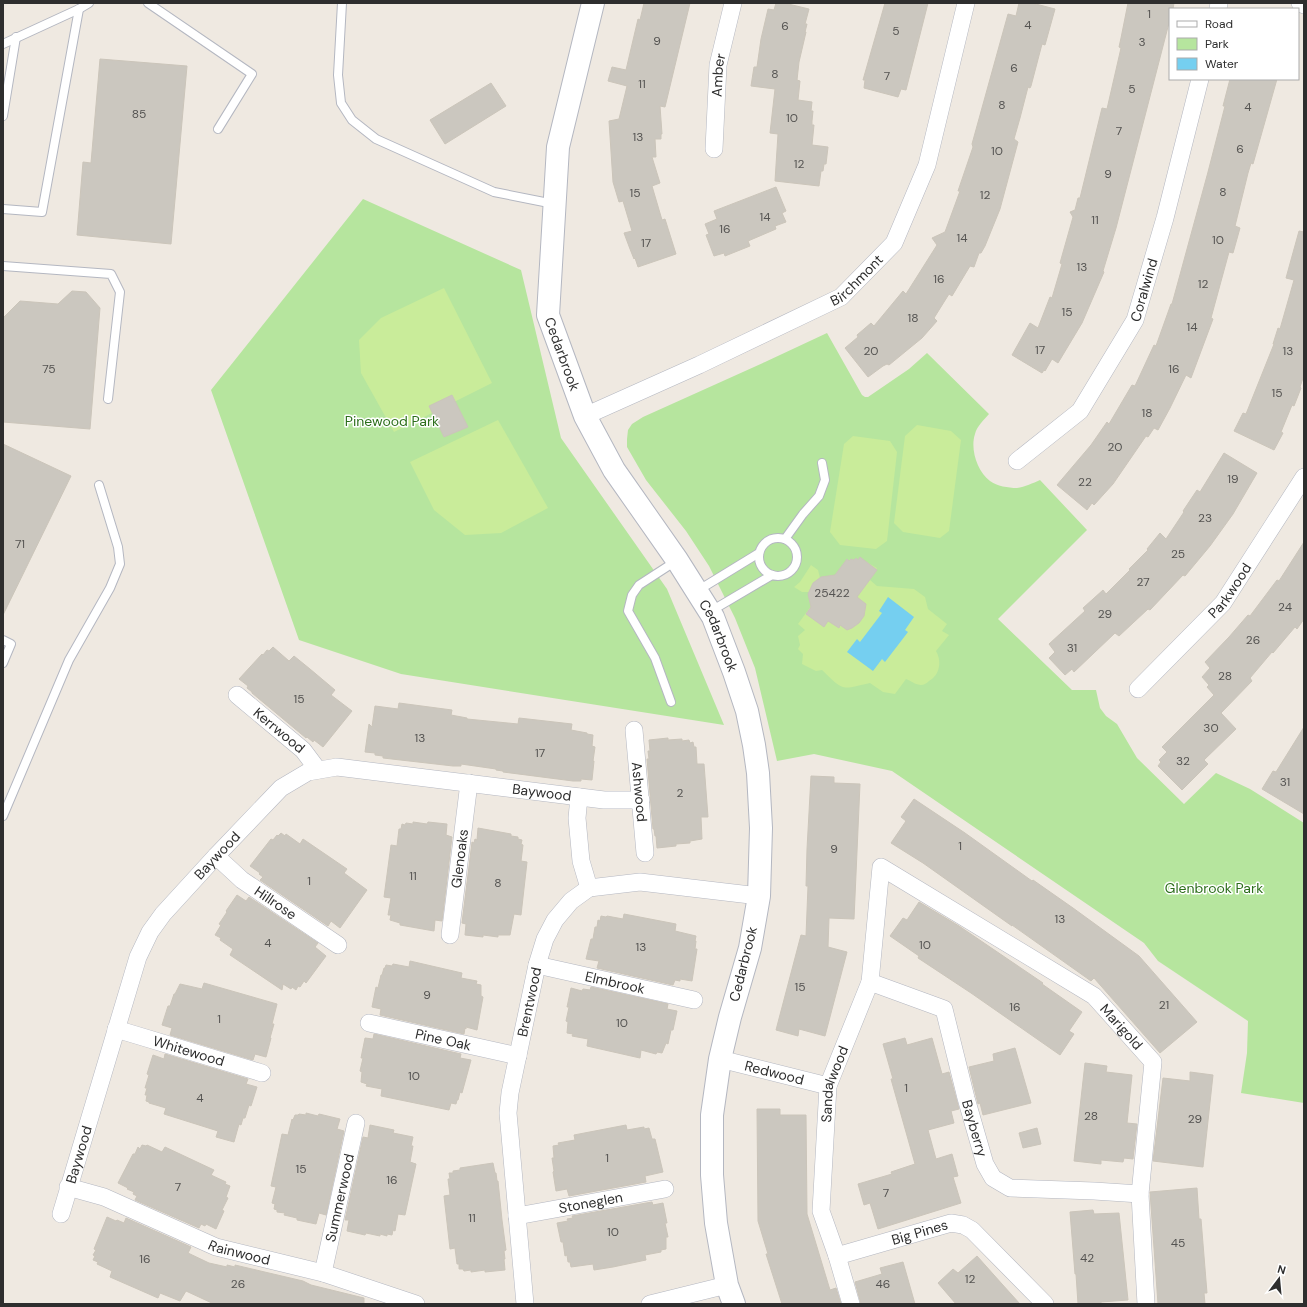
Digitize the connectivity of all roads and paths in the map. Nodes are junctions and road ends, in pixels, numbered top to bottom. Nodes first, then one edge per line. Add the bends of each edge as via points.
1 (89, 3) edge
2 (148, 3) edge
3 (342, 3) edge
4 (593, 3) edge
5 (733, 3) edge
6 (966, 3) edge
7 (1300, 3) edge
8 (1304, 5) edge
9 (79, 9) junction
10 (16, 37) junction
11 (3, 44) edge
12 (1200, 80) edge
13 (3, 116) edge
14 (218, 129) dead end
15 (714, 149) dead end
16 (554, 204) junction
17 (3, 209) edge
18 (3, 266) edge
19 (108, 399) dead end
20 (585, 416) junction
21 (1017, 461) dead end
22 (822, 463) dead end
23 (1304, 476) edge
24 (99, 485) dead end
25 (785, 539) junction
26 (759, 553) junction
27 (677, 560) junction
28 (772, 575) junction
29 (697, 591) junction
30 (710, 612) junction
31 (3, 640) edge
32 (3, 663) edge
33 (1138, 689) dead end
34 (237, 695) dead end
35 (671, 702) dead end
36 (634, 730) dead end
37 (318, 770) junction
38 (469, 783) junction
39 (578, 797) junction
40 (641, 800) junction
41 (3, 816) edge
42 (646, 853) dead end
43 (216, 856) junction
44 (881, 867) joint
45 (589, 888) junction
46 (759, 896) junction
47 (450, 935) dead end
48 (338, 945) dead end
49 (538, 965) junction
50 (870, 982) junction
51 (694, 1000) dead end
52 (368, 1023) dead end
53 (116, 1029) junction
54 (518, 1056) junction
55 (720, 1059) junction
56 (262, 1073) dead end
57 (828, 1086) junction
58 (356, 1123) dead end
59 (68, 1187) junction
60 (665, 1190) dead end
61 (1140, 1194) junction
62 (60, 1214) dead end
63 (517, 1216) junction
64 (837, 1256) junction
65 (323, 1273) junction
66 (731, 1295) edge
67 (416, 1304) edge
68 (525, 1304) edge
69 (650, 1304) edge
70 (851, 1304) edge
71 (1045, 1304) edge
72 (1146, 1304) edge

1 - 9 lane
2 - 14 lane via 252,74
3 - 16 lane via 338,75 341,103 352,120 376,139 494,192
4 - 16 street, Cedarbrook via 558,147
5 - 15 street, Amber via 718,65
6 - 20 street, Birchmont via 927,165 894,242 842,297
7 - 8 street
9 - 10 lane
9 - 17 lane via 42,212
10 - 11 lane
10 - 13 lane
12 - 21 street, Coralwind via 1135,320 1080,411
16 - 20 street, Cedarbrook via 548,315
18 - 19 lane via 112,274 120,292
20 - 27 street, Cedarbrook via 614,470
22 - 25 lane via 825,480 819,496
23 - 33 street, Parkwood via 1224,604
24 - 41 lane via 118,547 120,564 110,588 69,660
25 - 26 lane via 778,538 766,542
25 - 28 lane via 795,547 795,566 785,575
26 - 28 lane via 760,564
26 - 29 lane
27 - 29 street, Cedarbrook
27 - 35 lane via 639,585 632,595 628,610 655,658
28 - 30 lane
29 - 30 street, Cedarbrook
30 - 46 street, Cedarbrook via 734,672 754,745 762,828
31 - 32 lane via 11,644
34 - 37 street, Kerrwood via 302,750
36 - 40 street, Ashwood
37 - 38 street, Baywood via 338,767
37 - 43 street, Baywood via 308,772 281,788
38 - 39 street, Baywood
38 - 47 street, Glenoaks
39 - 40 street, Baywood
39 - 45 street, Baywood via 581,861
40 - 42 street, Ashwood
43 - 48 street, Hillrose via 242,880
43 - 53 street, Baywood via 150,932 138,957
44 - 50 street, Sandalwood
44 - 61 street, Marigold via 1094,996 1153,1062
45 - 46 street, Brentwood via 640,882
45 - 49 street, Brentwood via 571,901 555,920 545,939
46 - 55 street, Cedarbrook via 750,948
49 - 51 street, Elmbrook
49 - 54 street, Brentwood
50 - 57 street, Sandalwood
50 - 61 street, Bayberry via 944,1009 985,1164 993,1178 1010,1188
52 - 54 street, Pine Oak
53 - 56 street, Whitewood
53 - 59 street, Baywood
54 - 63 street, Brentwood via 508,1113
55 - 57 street, Redwood
55 - 66 street, Cedarbrook via 712,1115 712,1176 716,1223
57 - 64 street, Sandalwood via 821,1211
58 - 65 street, Summerwood
59 - 62 street, Baywood
59 - 65 street, Rainwood via 104,1197 216,1247
60 - 63 street, Stoneglen
61 - 72 street, Marigold
63 - 68 street, Brentwood
64 - 70 street, Sandalwood
64 - 71 street, Big Pines via 951,1223 963,1225 972,1230
65 - 67 street, Rainwood
66 - 69 street

